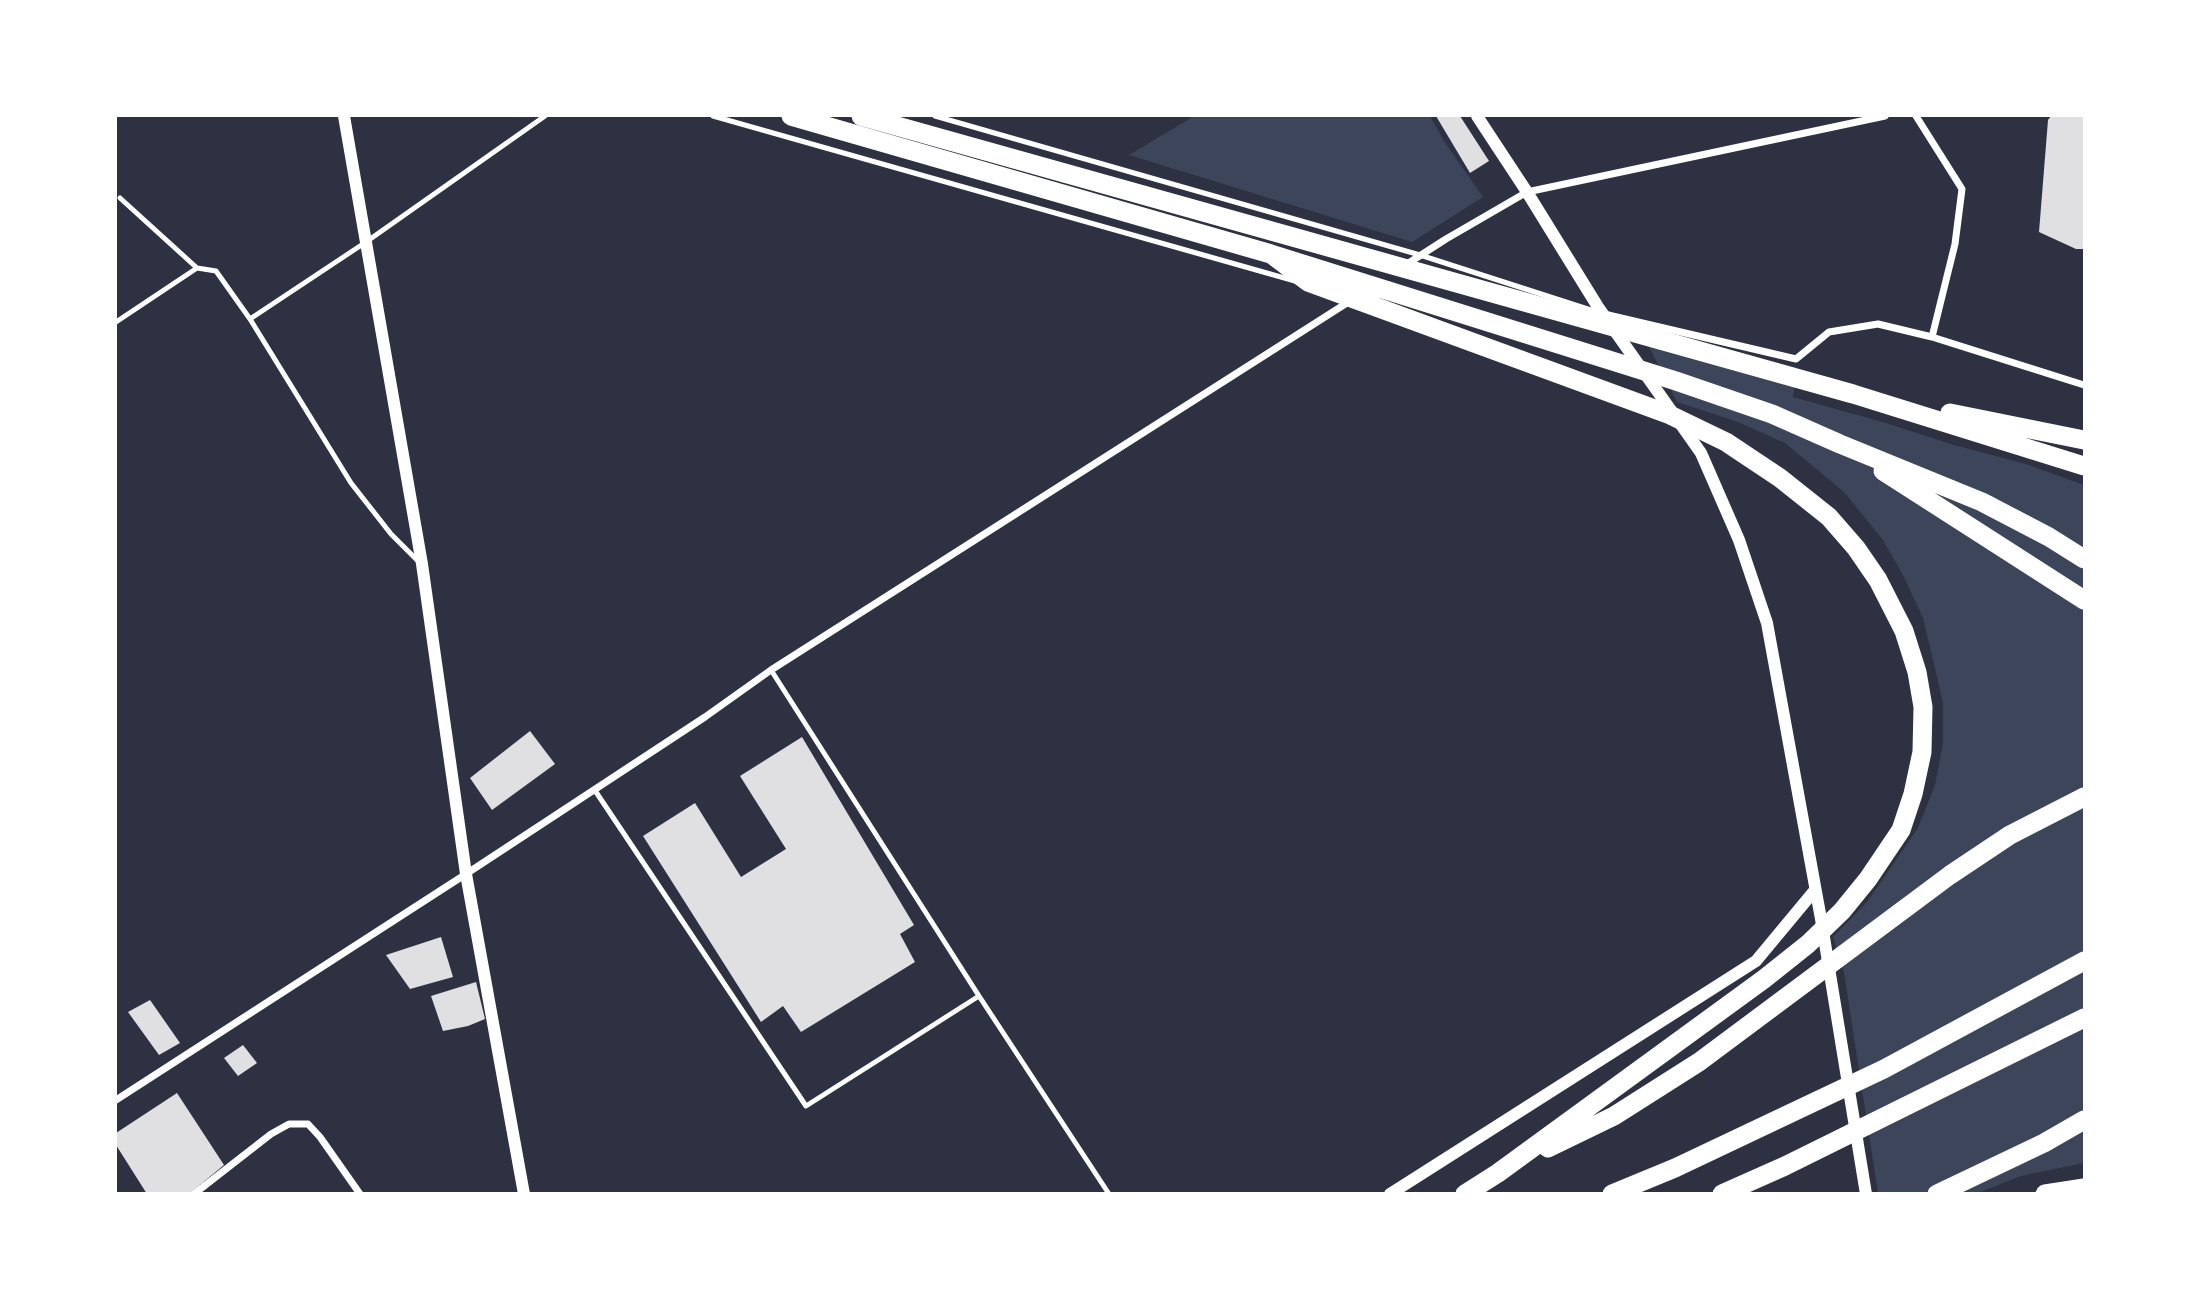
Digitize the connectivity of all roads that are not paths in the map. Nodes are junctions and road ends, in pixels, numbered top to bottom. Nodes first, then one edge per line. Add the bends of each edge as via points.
1 (344, 116) edge
2 (545, 116) edge
3 (713, 116) edge
4 (791, 116) edge
5 (861, 116) edge
6 (935, 116) edge
7 (1477, 116) edge
8 (1885, 116) edge
9 (1916, 116) edge
10 (1527, 192) junction
11 (120, 198) dead end
12 (366, 242) junction
13 (1271, 254) junction
14 (1420, 256) junction
15 (197, 268) junction
16 (1354, 298) junction
17 (1603, 314) junction
18 (250, 319) junction
19 (116, 323) edge
20 (1932, 337) junction
21 (2084, 385) edge
22 (1853, 394) junction
23 (1671, 411) junction
24 (2084, 440) edge
25 (1840, 444) junction
26 (2084, 466) edge
27 (2084, 559) edge
28 (422, 564) junction
29 (2084, 600) edge
30 (771, 670) junction
31 (594, 789) junction
32 (2084, 797) edge
33 (466, 874) junction
34 (1815, 890) junction
35 (2084, 961) edge
36 (979, 996) junction
37 (2084, 1018) edge
38 (116, 1100) edge
39 (2084, 1120) edge
40 (1498, 1173) junction
41 (2084, 1188) edge
42 (194, 1194) edge
43 (360, 1194) edge
44 (524, 1194) edge
45 (1110, 1194) edge
46 (1390, 1194) edge
47 (1465, 1194) edge
48 (1612, 1194) edge
49 (1723, 1194) edge
50 (1866, 1194) edge
51 (1937, 1194) edge
52 (2045, 1194) edge

1 - 12 street
2 - 12 lane
3 - 16 lane
4 - 13 highway
5 - 22 highway
6 - 14 lane
7 - 10 street
8 - 10 street
9 - 20 street via 1962,189 1955,244
10 - 14 street
10 - 17 street
11 - 15 lane
12 - 18 lane
12 - 28 street
13 - 25 highway via 1688,385
13 - 40 highway via 1308,282 1668,414 1748,456 1829,517 1856,548 1904,631 1917,672 1923,707 1922,752 1913,794 1901,830 1842,911 1764,979
14 - 16 street
14 - 17 lane
15 - 18 lane via 216,271
15 - 19 lane
16 - 23 lane
16 - 30 street
17 - 20 street via 1796,359 1829,332 1878,324
17 - 23 street
18 - 28 lane via 351,483 391,534
20 - 21 street
22 - 24 highway
22 - 26 highway
23 - 34 street via 1701,453 1739,540 1767,623
25 - 27 highway via 1982,502
25 - 29 highway
28 - 33 street
30 - 31 street
30 - 36 lane
31 - 33 street
31 - 36 lane via 806,1106
32 - 40 highway via 2010,835 1950,875 1699,1062 1614,1116
33 - 38 street
33 - 44 street
34 - 46 street via 1756,961
34 - 50 street
35 - 48 highway via 1884,1069
36 - 45 lane
37 - 49 highway
39 - 51 highway
40 - 47 highway
41 - 52 highway
42 - 43 street via 271,1134 289,1125 308,1124

